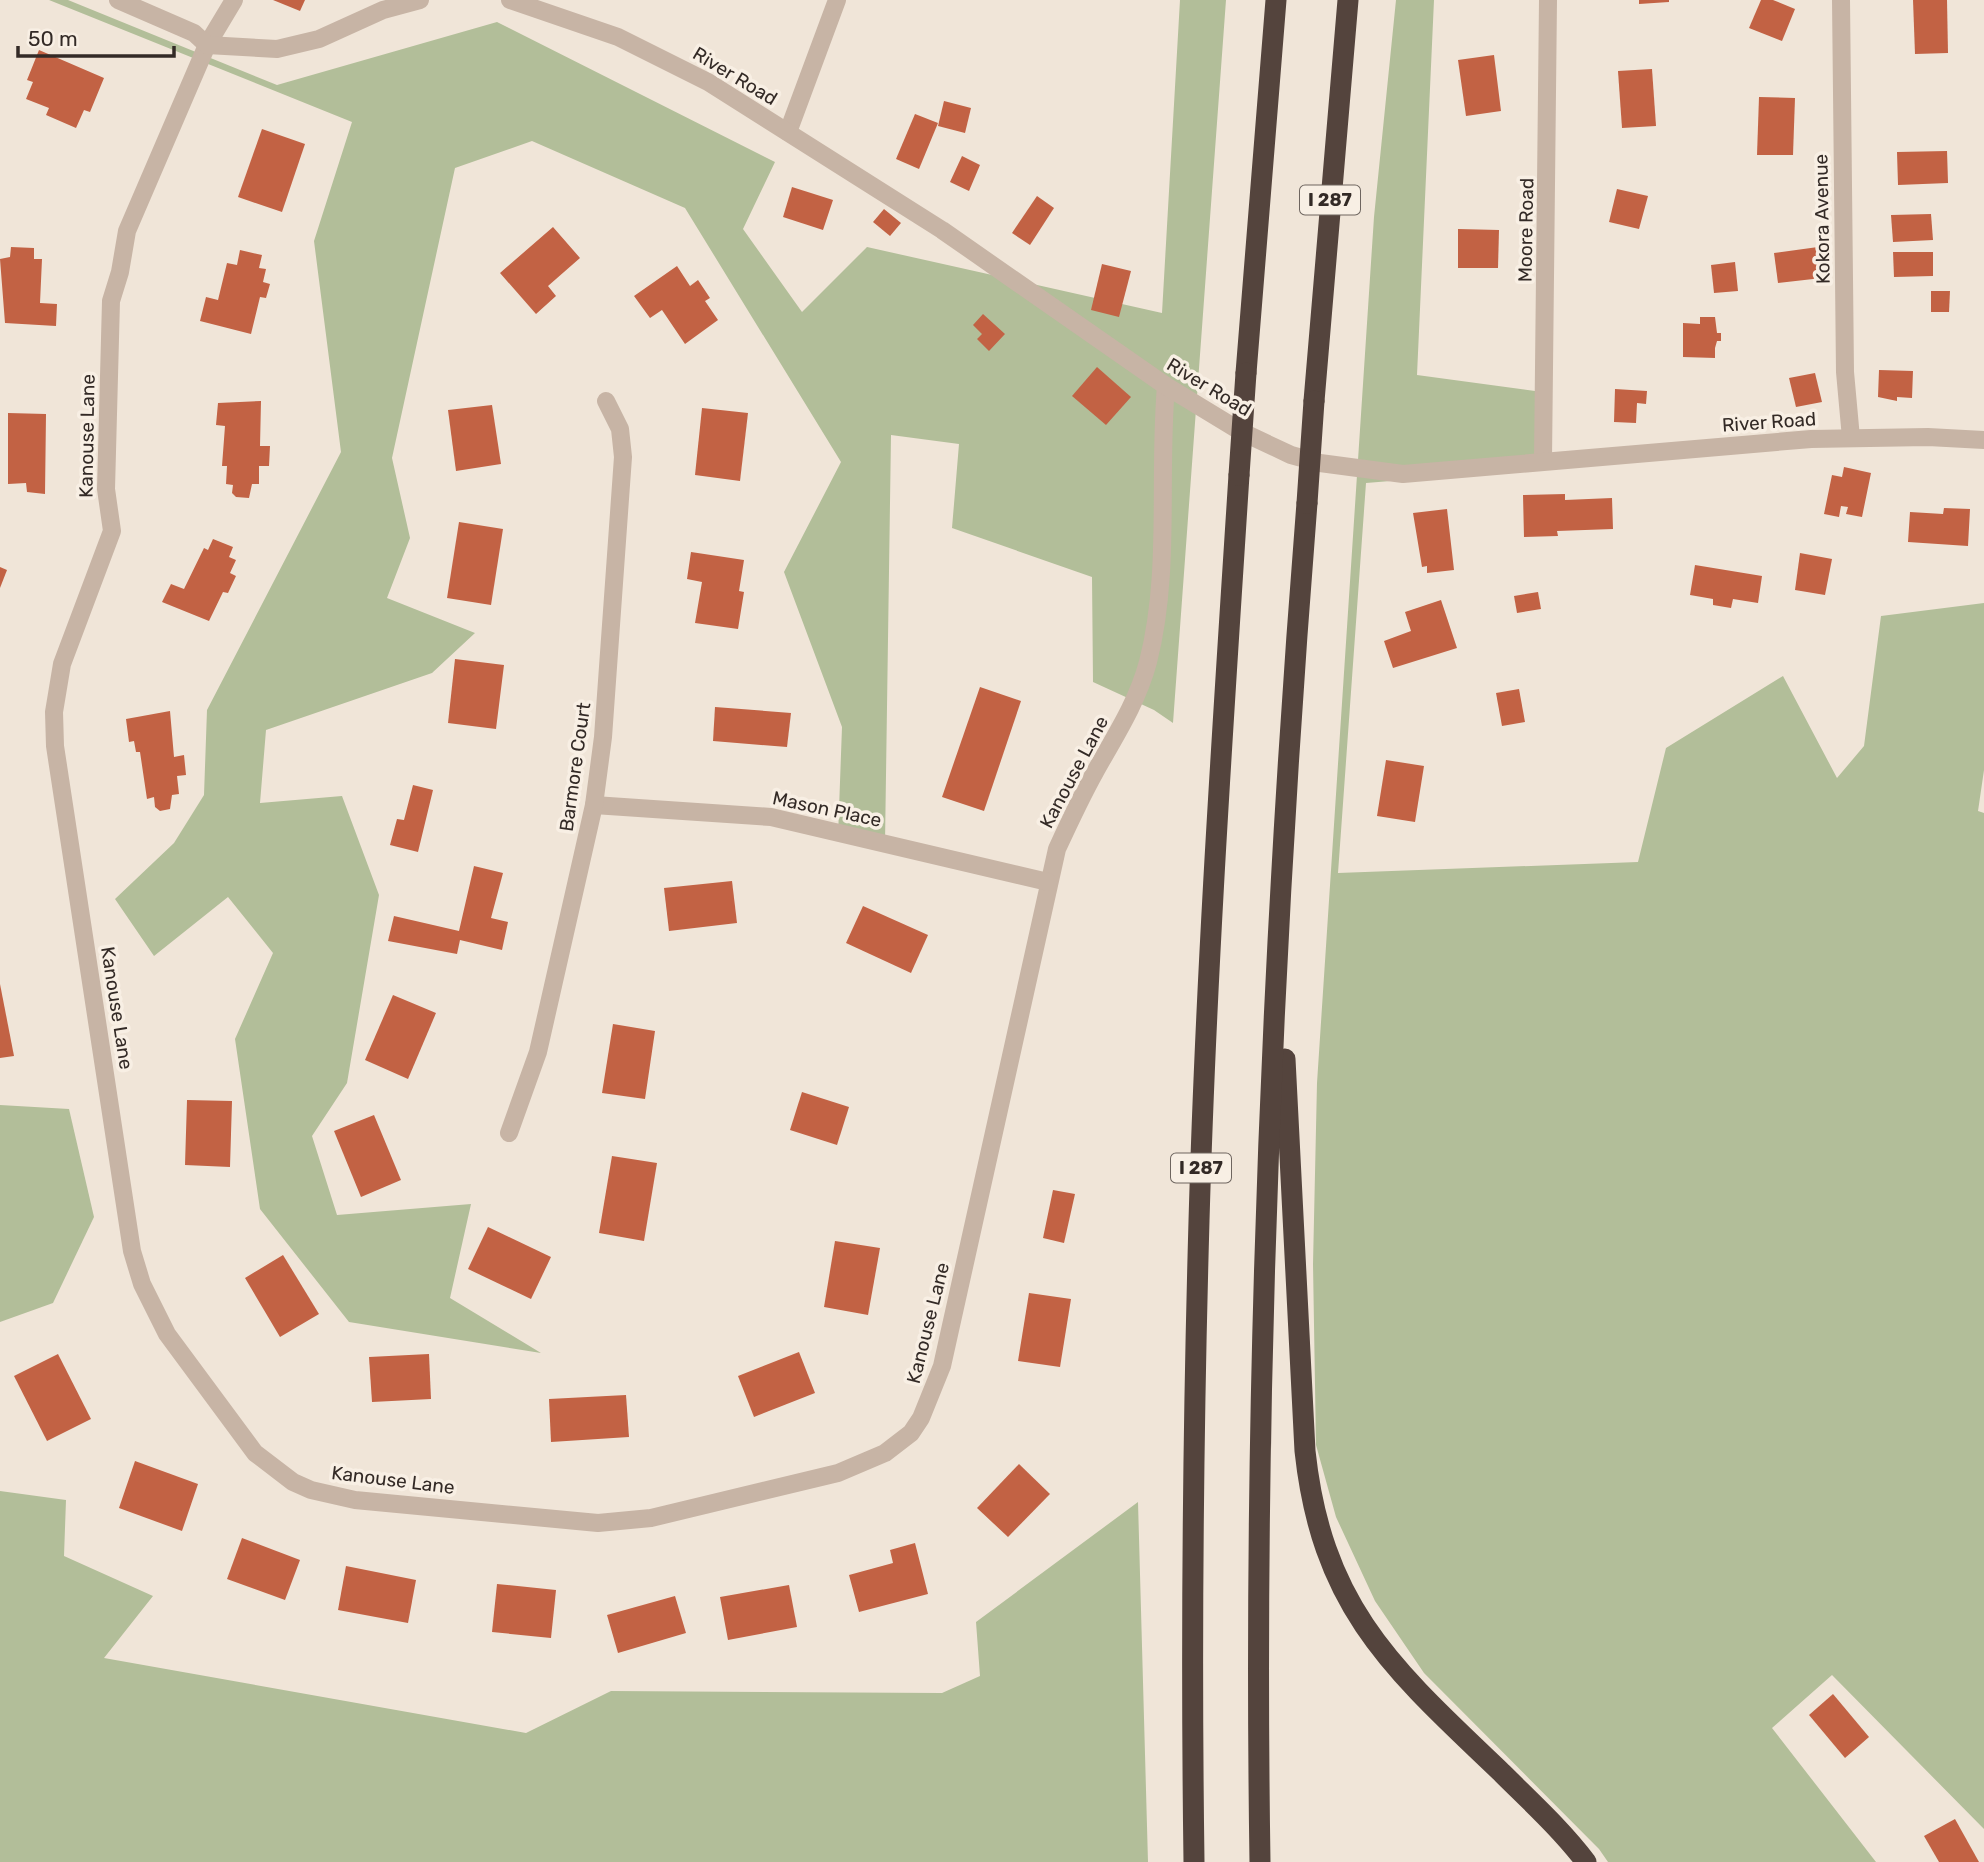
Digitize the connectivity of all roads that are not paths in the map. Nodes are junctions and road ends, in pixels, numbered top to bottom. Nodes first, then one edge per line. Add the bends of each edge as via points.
1 (118, 0) edge
2 (234, 0) edge
3 (420, 0) edge
4 (510, 0) edge
5 (837, 0) edge
6 (1276, 0) edge
7 (1348, 0) edge
8 (1548, 0) edge
9 (1841, 0) edge
10 (207, 45) junction
11 (788, 132) junction
12 (1166, 386) junction
13 (606, 401) dead end
14 (1851, 438) junction
15 (1984, 440) edge
16 (1543, 460) junction
17 (594, 805) junction
18 (1048, 882) junction
19 (1279, 918) junction
20 (509, 1133) dead end
21 (1194, 1862) edge
22 (1260, 1862) edge
23 (1586, 1862) edge

1 - 10 street via 194,33
2 - 10 street, Kanouse Lane
3 - 10 street via 292,47
4 - 11 street, River Road via 657,55
5 - 11 street
6 - 21 highway, I 287, bridge via 1239,475 1199,1218 1193,1525
7 - 19 highway, I 287, bridge via 1314,401
8 - 16 street, Moore Road
9 - 14 street, Kokora Avenue via 1845,372
10 - 18 street, Kanouse Lane via 127,231 110,301 106,489 112,531 62,664 54,712 55,746 132,1251 142,1284 167,1334 255,1453 293,1482 336,1497 598,1523 651,1518 838,1473 899,1444 921,1418 942,1366
11 - 12 street, River Road via 942,230
12 - 16 street, River Road via 1267,445 1320,463 1403,474
12 - 18 street, Kanouse Lane via 1163,530 1157,621 1148,663 1121,730 1075,808
13 - 17 street, Barmore Court via 620,429 623,457
14 - 15 street, River Road
14 - 16 street, River Road
17 - 18 street, Mason Place via 771,817
17 - 20 street, Barmore Court via 538,1052
19 - 22 highway, I 287 via 1259,1525
19 - 23 highway via 1299,1381 1316,1526 1340,1585 1389,1661 1552,1822

